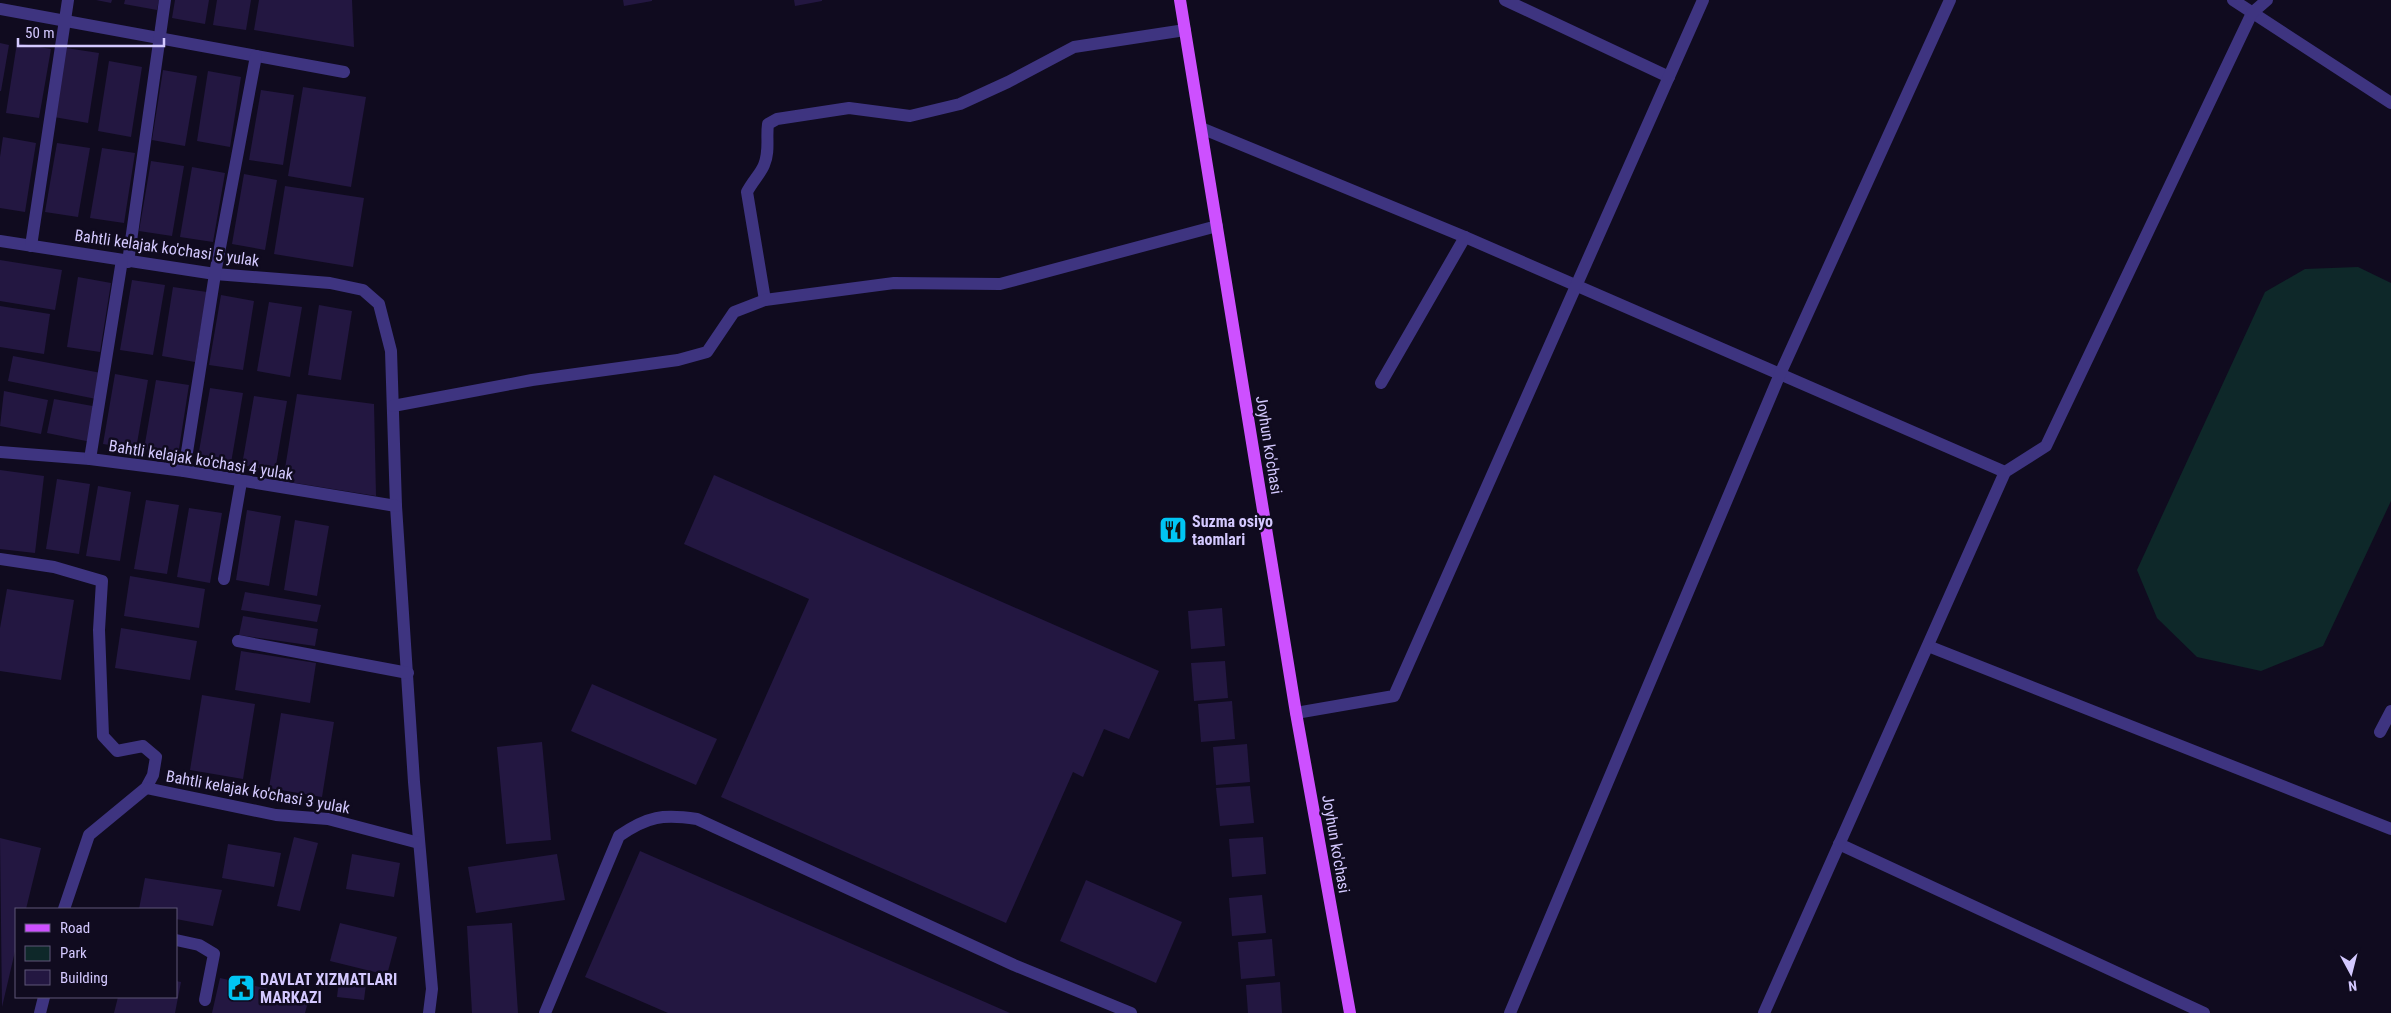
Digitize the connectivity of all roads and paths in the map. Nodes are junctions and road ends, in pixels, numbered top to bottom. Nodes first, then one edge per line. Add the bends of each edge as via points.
1 (68, 0) edge
2 (165, 0) edge
3 (1180, 0) edge
4 (1505, 0) edge
5 (1703, 0) edge
6 (1950, 0) edge
7 (2233, 0) edge
8 (2267, 0) edge
9 (0, 8) edge
10 (2252, 13) junction
11 (65, 20) junction
12 (1185, 30) junction
13 (158, 38) junction
14 (256, 56) junction
15 (344, 72) dead end
16 (1669, 77) junction
17 (2391, 103) edge
18 (1201, 128) junction
19 (1217, 226) junction
20 (1465, 237) junction
21 (0, 241) edge
22 (31, 246) junction
23 (125, 261) junction
24 (214, 274) junction
25 (1576, 286) junction
26 (766, 300) junction
27 (1780, 374) junction
28 (1380, 383) dead end
29 (393, 406) junction
30 (0, 452) edge
31 (90, 459) junction
32 (184, 471) junction
33 (2005, 472) junction
34 (240, 482) junction
35 (396, 506) junction
36 (0, 559) edge
37 (224, 579) dead end
38 (238, 641) dead end
39 (1928, 646) junction
40 (408, 673) junction
41 (2391, 711) edge
42 (1296, 712) junction
43 (2380, 732) dead end
44 (146, 788) junction
45 (2391, 829) edge
46 (419, 843) junction
47 (1839, 844) junction
48 (64, 908) edge
49 (178, 940) edge
50 (44, 998) edge
51 (205, 1000) dead end
52 (40, 1013) edge
53 (429, 1013) edge
54 (545, 1013) edge
55 (1131, 1013) edge
56 (1350, 1013) edge
57 (1510, 1013) edge
58 (1764, 1013) edge
59 (2204, 1013) edge

1 - 11 street
2 - 13 street
3 - 12 main road, Joyhun ko'chasi
4 - 16 street
5 - 16 street
6 - 27 street
7 - 10 street
8 - 10 street
9 - 11 street
10 - 17 street
10 - 33 street via 2046,446
11 - 13 street
11 - 22 street
12 - 18 main road, Joyhun ko'chasi
12 - 26 street via 1074,47 960,104 910,116 849,108 777,119 768,124 769,147 764,166 747,192
13 - 14 street
13 - 23 street
14 - 15 street
14 - 24 street
16 - 25 street
18 - 19 main road, Joyhun ko'chasi
18 - 20 street
19 - 26 street via 1000,284 894,283
19 - 42 main road, Joyhun ko'chasi
20 - 25 street
20 - 28 street
21 - 22 street, Bahtli kelajak ko'chasi 5 yulak
22 - 23 street, Bahtli kelajak ko'chasi 5 yulak
23 - 24 street, Bahtli kelajak ko'chasi 5 yulak
23 - 31 street
24 - 29 street, Bahtli kelajak ko'chasi 5 yulak via 330,283 364,290 379,304 391,351
24 - 32 street
25 - 27 street
25 - 42 street via 1394,696
26 - 29 street via 734,312 708,352 678,360 532,380
27 - 33 street
27 - 57 street
29 - 35 street, Bahtli kelajak ko'chasi 5 yulak
30 - 31 street, Bahtli kelajak ko'chasi 4 yulak
31 - 32 street, Bahtli kelajak ko'chasi 4 yulak
32 - 34 street, Bahtli kelajak ko'chasi 4 yulak
33 - 39 street
34 - 35 street, Bahtli kelajak ko'chasi 4 yulak
34 - 37 street
35 - 40 street, Bahtli kelajak ko'chasi 5 yulak
36 - 44 street, Bahtli kelajak ko'chasi 3 yulak via 54,567 102,581 99,630 103,736 116,751 143,746 156,757 153,776
38 - 40 street
39 - 45 street
39 - 47 street
40 - 46 street, Bahtli kelajak ko'chasi 5 yulak
41 - 43 street
42 - 56 main road, Joyhun ko'chasi
44 - 46 street, Bahtli kelajak ko'chasi 3 yulak via 276,815 328,819
44 - 48 street via 89,834
46 - 53 street, Bahtli kelajak ko'chasi 5 yulak via 432,989
47 - 58 street
47 - 59 street
49 - 51 street via 199,945 214,954
50 - 52 street
54 - 55 street via 619,836 639,822 670,815 697,819 1014,965

